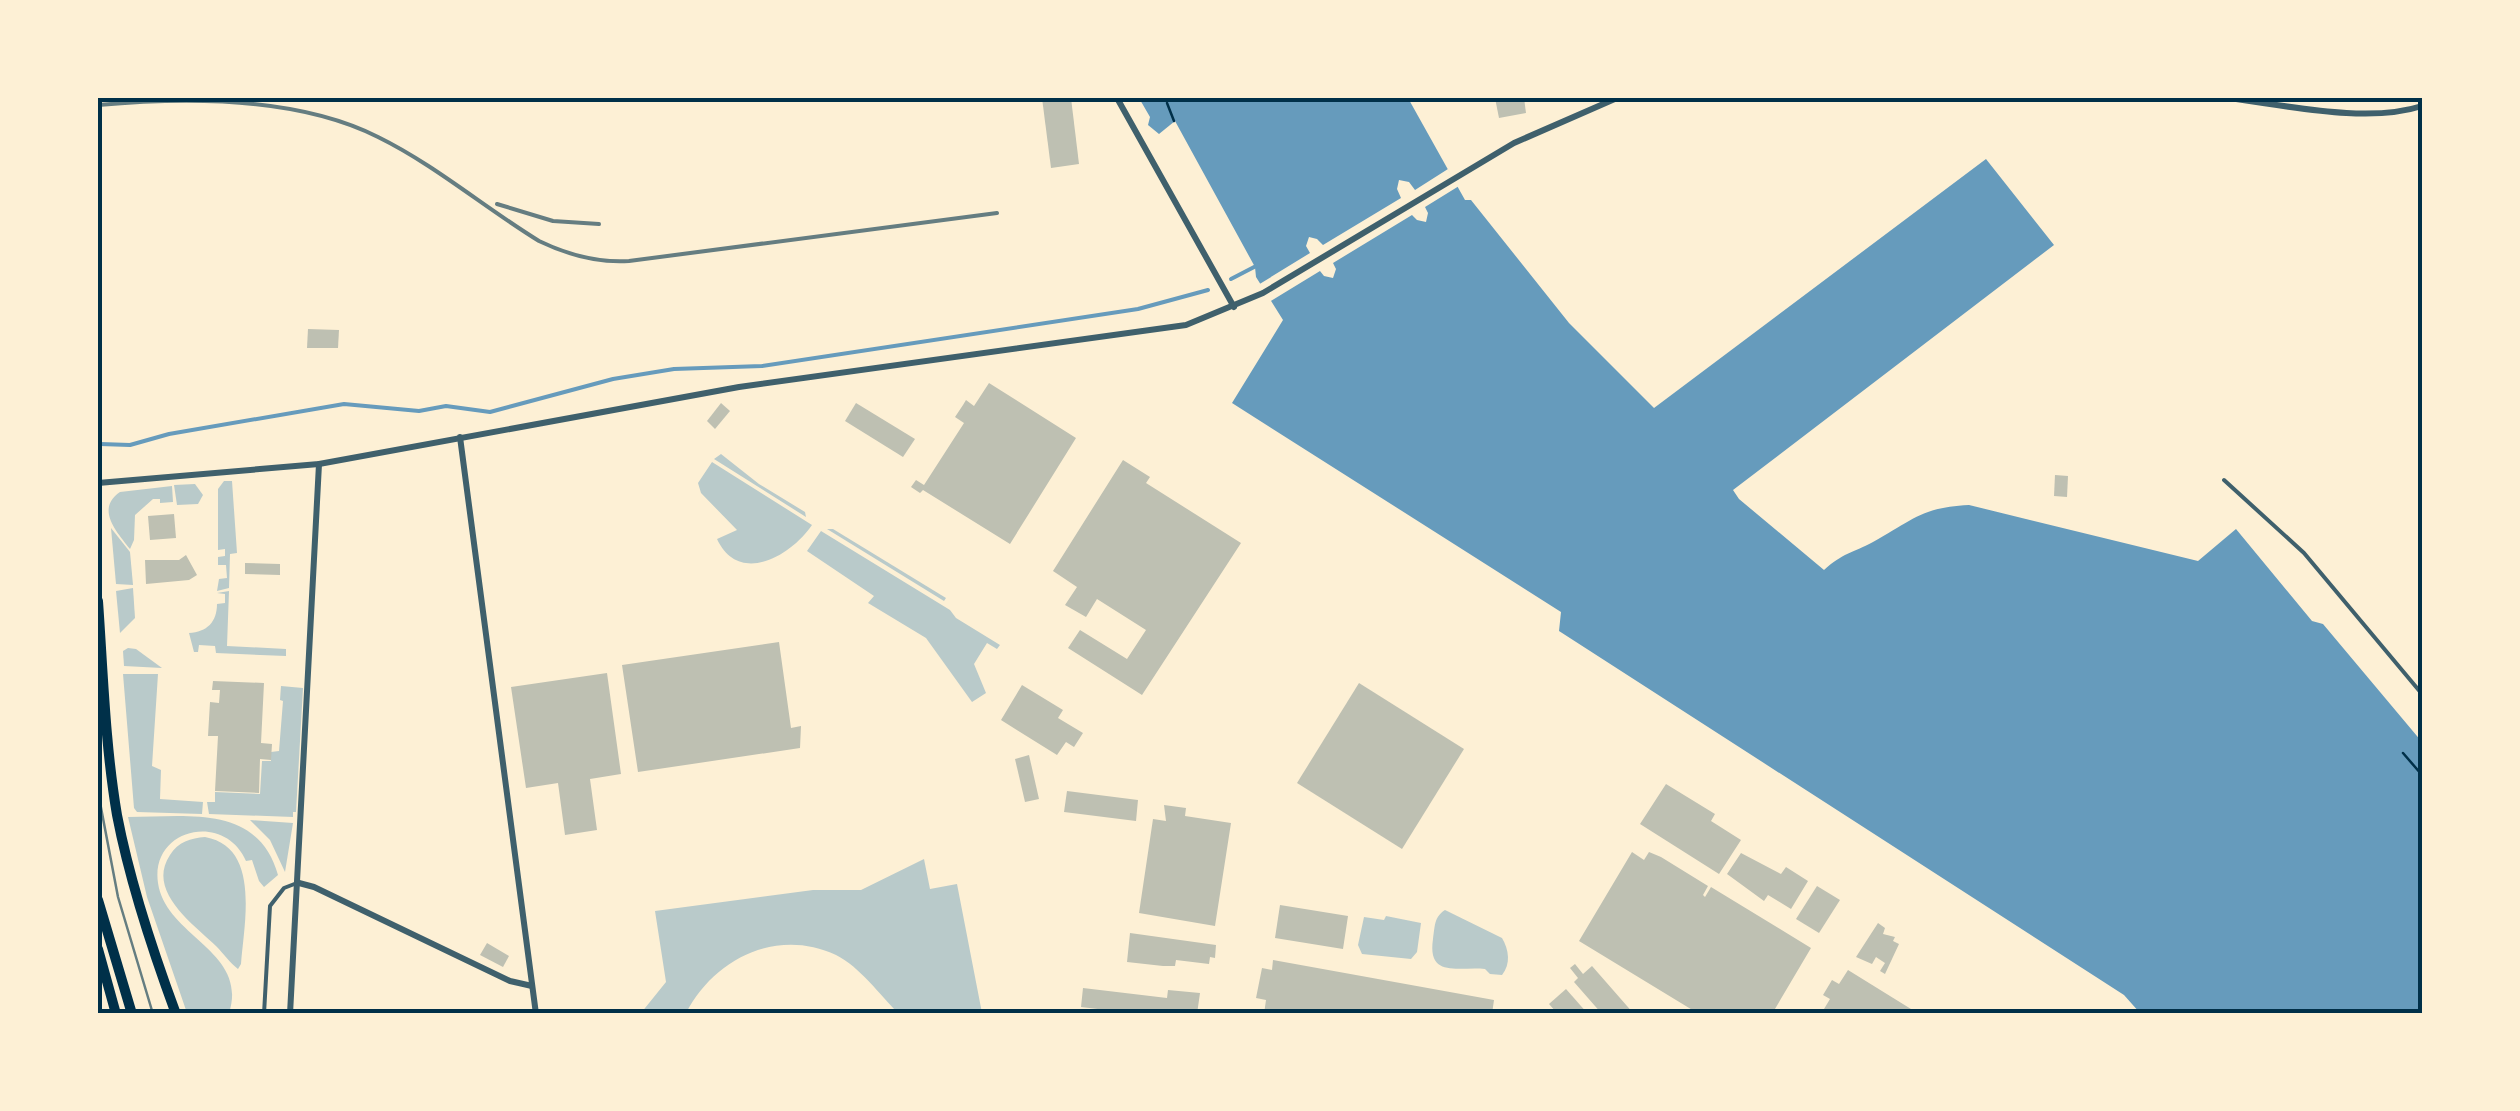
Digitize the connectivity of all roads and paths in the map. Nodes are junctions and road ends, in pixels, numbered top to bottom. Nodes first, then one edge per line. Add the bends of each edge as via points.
1 (1117, 98) edge
2 (1617, 98) edge
3 (2228, 98) edge
4 (1166, 103) dead end
5 (2422, 106) edge
6 (1174, 121) dead end
7 (1234, 307) junction
8 (460, 437) junction
9 (319, 464) junction
10 (2224, 480) dead end
11 (98, 484) edge
12 (98, 600) edge
13 (2422, 694) edge
14 (2403, 753) dead end
15 (2420, 768) edge
16 (2422, 775) edge
17 (299, 882) junction
18 (99, 906) edge
19 (98, 929) edge
20 (98, 949) edge
21 (532, 986) junction
22 (175, 1013) edge
23 (116, 1014) edge
24 (132, 1014) edge
25 (264, 1014) edge
26 (290, 1014) edge
27 (536, 1014) edge

1 - 7 street
2 - 7 street via 1514,142
3 - 5 street via 2369,112
4 - 6 path
7 - 8 street via 1168,329 739,386
8 - 9 street
8 - 21 street
9 - 11 street
9 - 17 street
10 - 13 lane via 2304,553
12 - 22 main road via 118,815
14 - 15 path
15 - 16 path
17 - 21 street
17 - 25 lane via 270,906
17 - 26 street
18 - 19 main road
18 - 24 main road
20 - 23 main road
21 - 27 street

